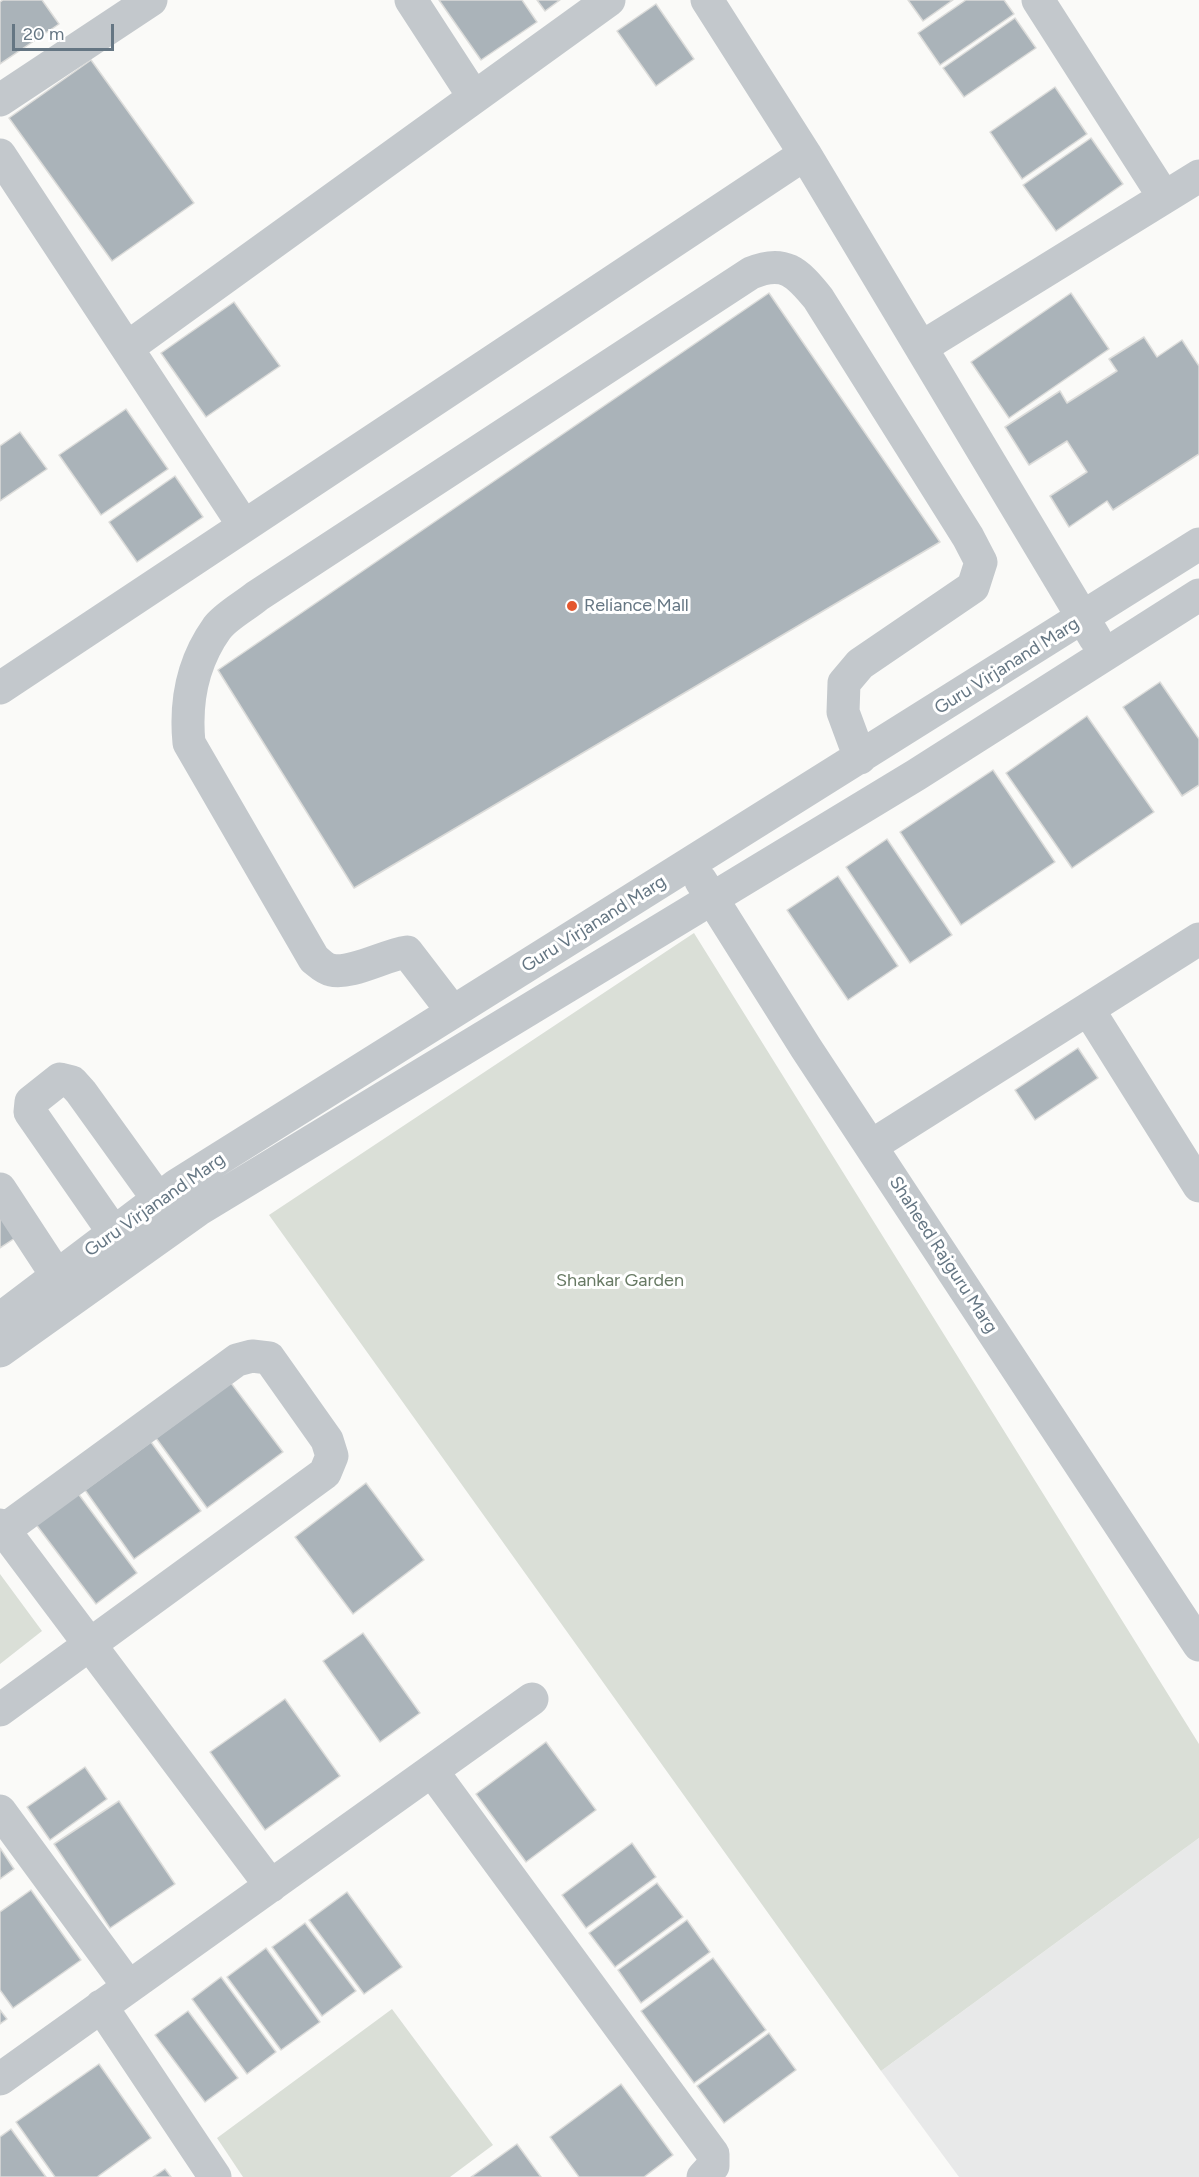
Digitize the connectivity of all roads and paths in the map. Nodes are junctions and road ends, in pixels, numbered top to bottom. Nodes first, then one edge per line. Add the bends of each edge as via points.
1 (151, 0) edge
2 (411, 0) edge
3 (609, 0) edge
4 (707, 0) edge
5 (1038, 0) edge
6 (474, 97) junction
7 (0, 100) edge
8 (805, 153) junction
9 (0, 155) edge
10 (1199, 176) edge
11 (1164, 198) junction
12 (922, 347) junction
13 (127, 348) junction
14 (244, 526) junction
15 (1199, 544) edge
16 (1199, 595) edge
17 (1083, 619) junction
18 (1106, 654) junction
19 (0, 687) edge
20 (860, 758) junction
21 (691, 864) junction
22 (712, 899) junction
23 (1199, 939) edge
24 (1088, 1010) junction
25 (453, 1012) junction
26 (871, 1146) junction
27 (1199, 1186) edge
28 (0, 1188) edge
29 (158, 1199) junction
30 (114, 1233) junction
31 (57, 1276) junction
32 (0, 1319) edge
33 (0, 1351) edge
34 (2, 1528) edge
35 (90, 1645) junction
36 (1199, 1645) edge
37 (532, 1700) dead end
38 (0, 1710) edge
39 (432, 1771) junction
40 (0, 1811) edge
41 (271, 1886) junction
42 (129, 1987) junction
43 (101, 2006) junction
44 (0, 2079) edge
45 (216, 2177) edge
46 (703, 2177) edge

1 - 7 street
2 - 6 street
3 - 6 street
4 - 8 street
5 - 11 street
6 - 13 street
8 - 12 street
8 - 14 street
9 - 13 street
10 - 11 street
11 - 12 street
12 - 17 street
13 - 14 street
14 - 19 street
15 - 17 street, Guru Virjanand Marg
16 - 18 street, Guru Virjanand Marg
17 - 18 street
17 - 20 street, Guru Virjanand Marg
18 - 22 street, Guru Virjanand Marg via 916,776
20 - 21 street, Guru Virjanand Marg
20 - 25 street via 843,711 844,683 860,664 973,587 981,562 818,298 785,267 765,267 257,596 218,627 193,675 186,712 189,743 314,959 329,970 343,971 407,952
21 - 22 street, Shaheed Rajguru Marg
21 - 25 street, Guru Virjanand Marg
22 - 26 street, Shaheed Rajguru Marg
22 - 33 street, Guru Virjanand Marg via 198,1210
23 - 24 street
24 - 26 street
24 - 27 street
25 - 29 street, Guru Virjanand Marg
26 - 36 street, Shaheed Rajguru Marg
28 - 31 street
29 - 30 street, Guru Virjanand Marg
29 - 30 street via 72,1082 60,1079 31,1101 30,1112
30 - 31 street, Guru Virjanand Marg
31 - 32 street, Guru Virjanand Marg
34 - 35 street
34 - 35 street via 237,1360 252,1356 268,1358 327,1440 332,1456 325,1473
35 - 38 street
35 - 41 street
37 - 39 street
39 - 41 street
39 - 46 street via 713,2154 713,2166
40 - 42 street
41 - 42 street
42 - 43 street
43 - 44 street
43 - 45 street

